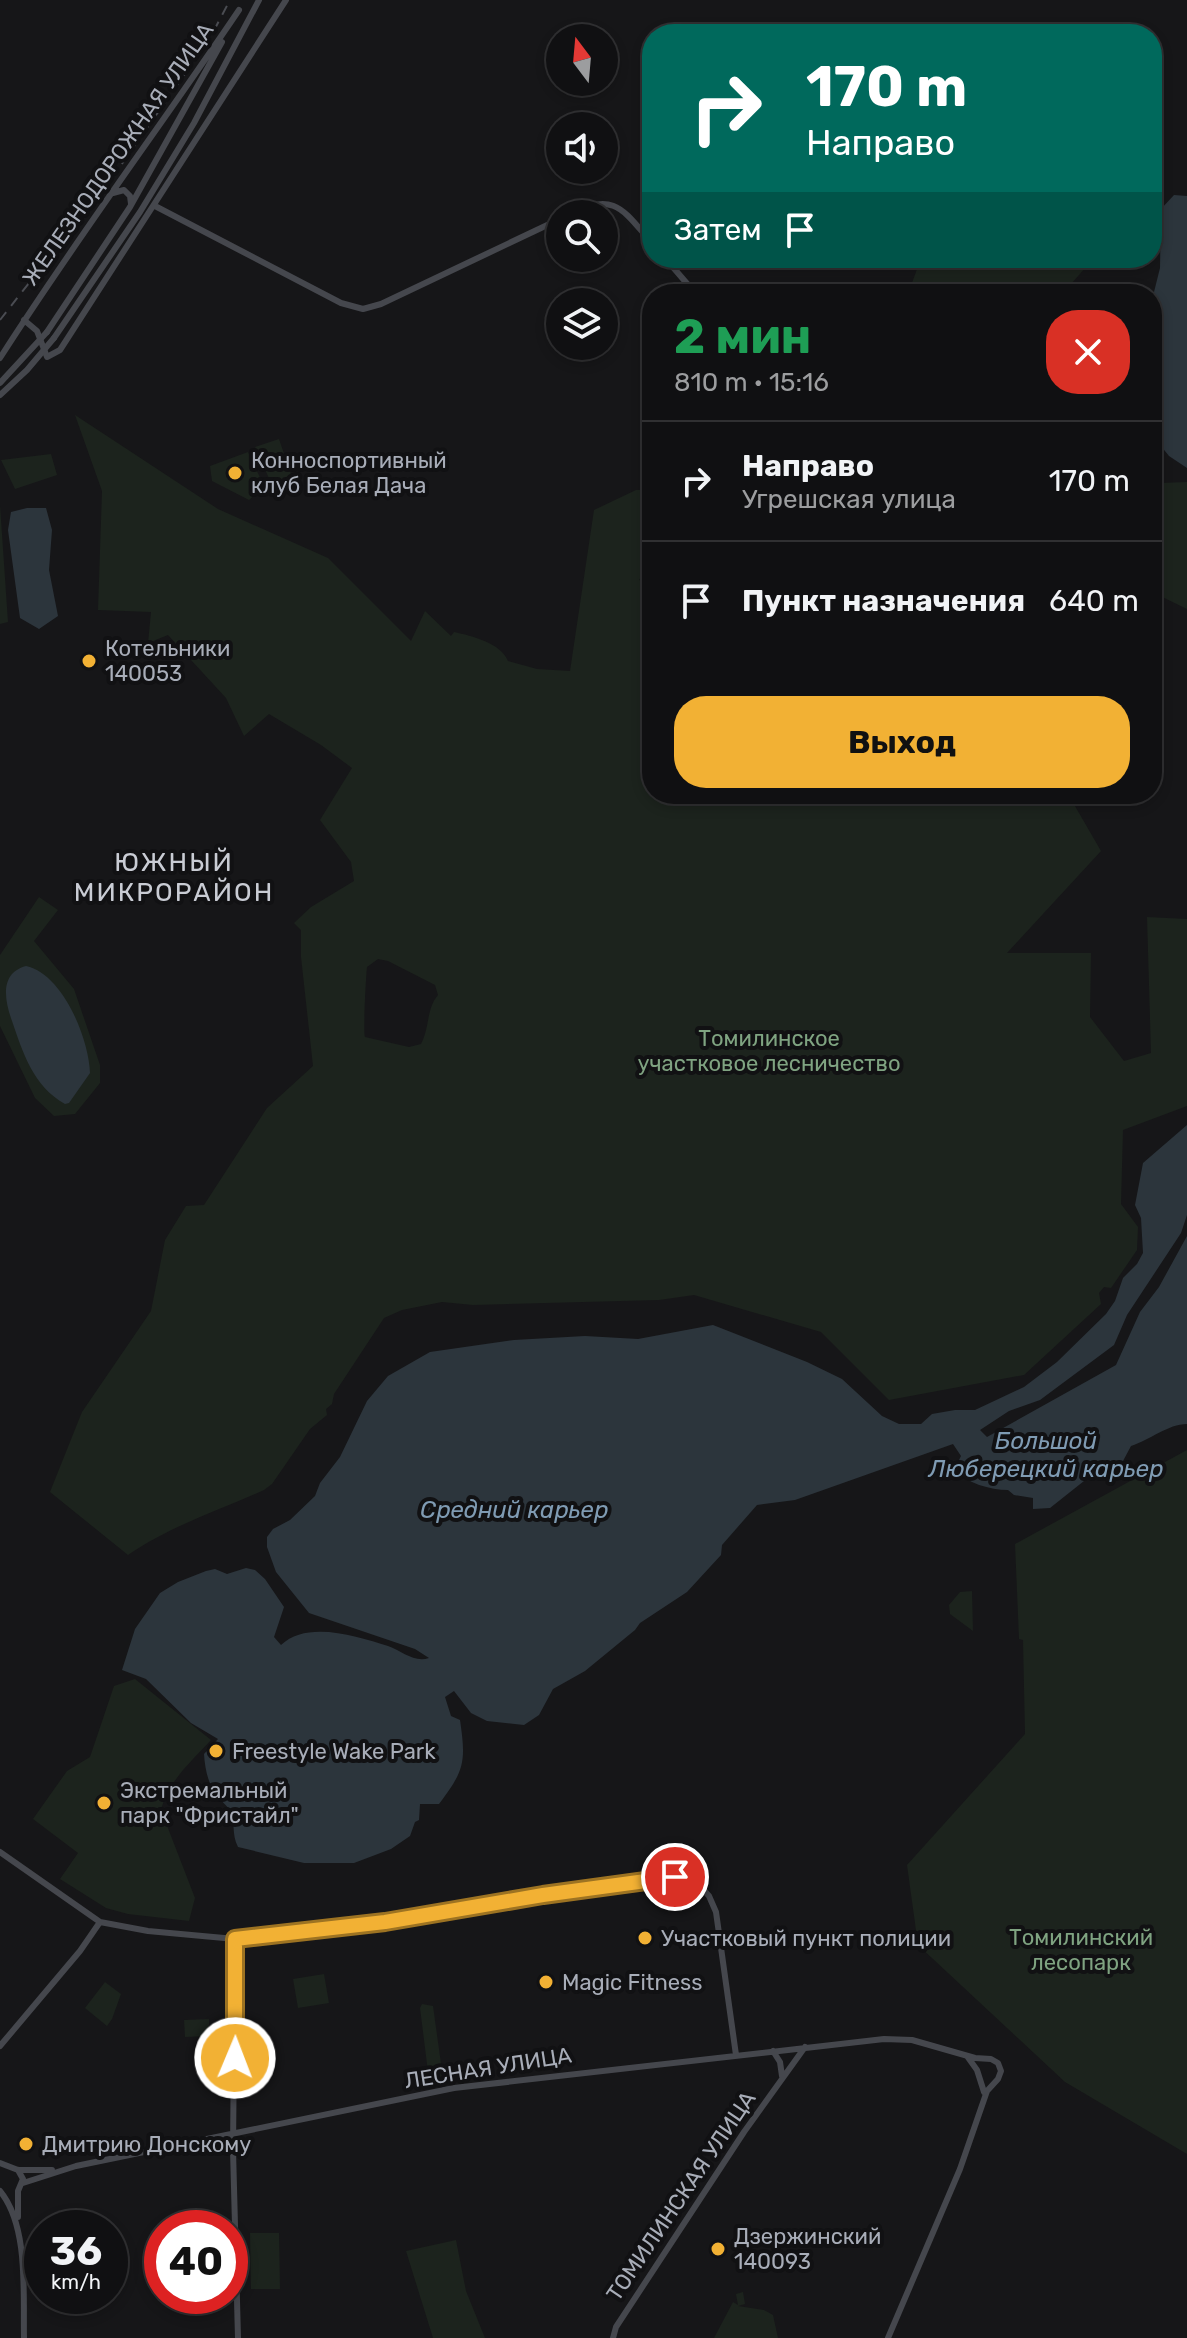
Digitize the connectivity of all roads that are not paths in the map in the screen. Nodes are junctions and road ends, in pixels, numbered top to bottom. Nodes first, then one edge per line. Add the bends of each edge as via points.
1 (244, 0) edge
2 (259, 0) edge
3 (286, 0) edge
4 (239, 10) junction
5 (110, 195) junction
6 (155, 206) junction
7 (130, 207) junction
8 (618, 208) edge
9 (546, 226) edge
10 (642, 232) edge
11 (674, 268) edge
12 (687, 284) edge
13 (24, 320) junction
14 (0, 358) edge
15 (0, 383) edge
16 (0, 395) edge
17 (0, 1852) edge
18 (100, 1922) junction
19 (235, 1939) junction
20 (0, 2046) edge
21 (805, 2047) junction
22 (773, 2051) junction
23 (964, 2054) junction
24 (736, 2055) junction
25 (985, 2060) junction
26 (979, 2074) junction
27 (782, 2076) junction
28 (993, 2082) junction
29 (984, 2097) junction
30 (233, 2133) junction
31 (0, 2163) edge
32 (8, 2166) junction
33 (0, 2170) edge
34 (18, 2170) junction
35 (59, 2170) junction
36 (23, 2183) junction
37 (0, 2191) edge
38 (18, 2191) junction
39 (17, 2225) junction
40 (24, 2338) edge
41 (238, 2338) edge
42 (613, 2338) edge
43 (888, 2338) edge

1 - 4 street
2 - 16 street, bridge via 148,200 54,338
3 - 6 street
4 - 5 street, ЖЕЛЕЗНОДОРОЖНАЯ УЛИЦА
4 - 7 street
5 - 7 street via 124,190
5 - 13 street, ЖЕЛЕЗНОДОРОЖНАЯ УЛИЦА
6 - 9 street via 341,303 363,309
6 - 13 street via 60,350 47,357 37,331
7 - 15 street, bridge via 47,332
8 - 10 street
11 - 12 street
13 - 14 street, ЖЕЛЕЗНОДОРОЖНАЯ УЛИЦА
17 - 18 street
18 - 19 street
18 - 20 street
19 - 24 street via 345,1928 680,1878 702,1888 716,1912
19 - 30 street
21 - 22 street, ЛЕСНАЯ УЛИЦА
21 - 23 street, ЛЕСНАЯ УЛИЦА via 912,2040
21 - 27 street, ТОМИЛИНСКАЯ УЛИЦА
22 - 24 street, ЛЕСНАЯ УЛИЦА
22 - 27 street, ТОМИЛИНСКАЯ УЛИЦА
23 - 25 street, ЛЕСНАЯ УЛИЦА
23 - 26 street
24 - 30 street, ЛЕСНАЯ УЛИЦА via 454,2088
25 - 26 street
25 - 28 street via 1000,2066 1001,2074
26 - 28 street
26 - 29 street
27 - 42 street, ТОМИЛИНСКАЯ УЛИЦА
28 - 29 street
29 - 43 street via 960,2169
30 - 35 street, ЛЕСНАЯ УЛИЦА
30 - 41 street
31 - 32 street
32 - 33 street
32 - 34 street
34 - 35 street
34 - 36 street
35 - 36 street, ЛЕСНАЯ УЛИЦА
36 - 38 street
37 - 38 street
37 - 39 street
38 - 39 street
39 - 40 street

